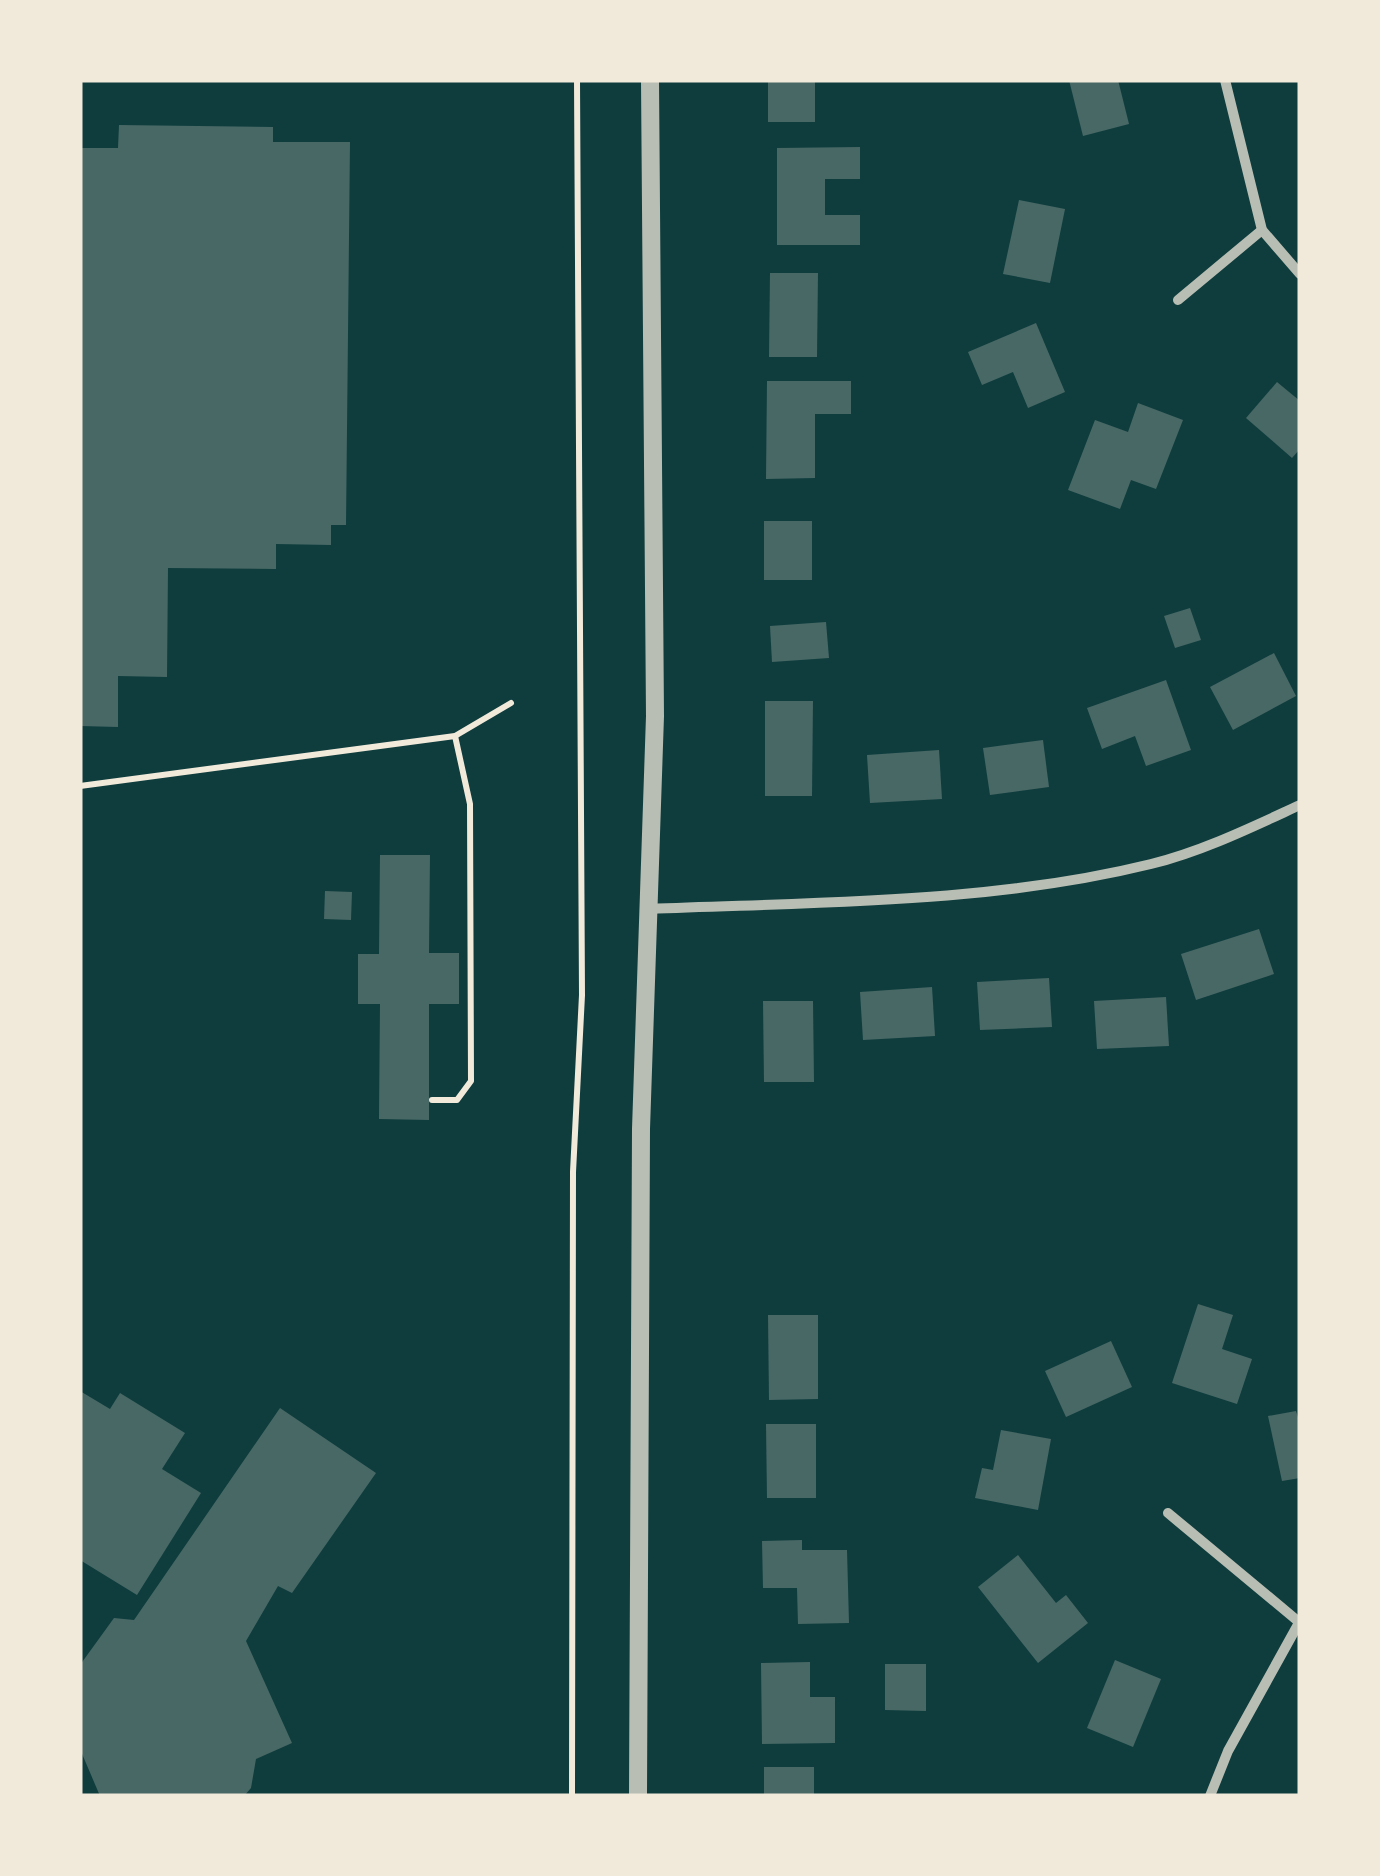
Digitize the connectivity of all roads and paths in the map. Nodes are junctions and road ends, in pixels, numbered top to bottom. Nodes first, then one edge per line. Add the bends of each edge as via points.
1 (577, 80) edge
2 (650, 80) edge
3 (1225, 80) edge
4 (1262, 230) junction
5 (1300, 274) edge
6 (1178, 300) dead end
7 (511, 704) dead end
8 (455, 736) junction
9 (80, 786) edge
10 (1300, 805) edge
11 (650, 909) junction
12 (432, 1100) dead end
13 (1168, 1513) dead end
14 (1300, 1622) edge
15 (572, 1796) edge
16 (638, 1796) edge
17 (1210, 1796) edge

1 - 15 path via 582,995 573,1172
2 - 11 street
3 - 4 street
4 - 5 street
4 - 6 street
7 - 8 path
8 - 9 path
8 - 12 path via 470,804 471,1081 457,1100
10 - 11 street via 1150,864 988,893
11 - 16 street via 641,1129
13 - 14 street
14 - 17 street

